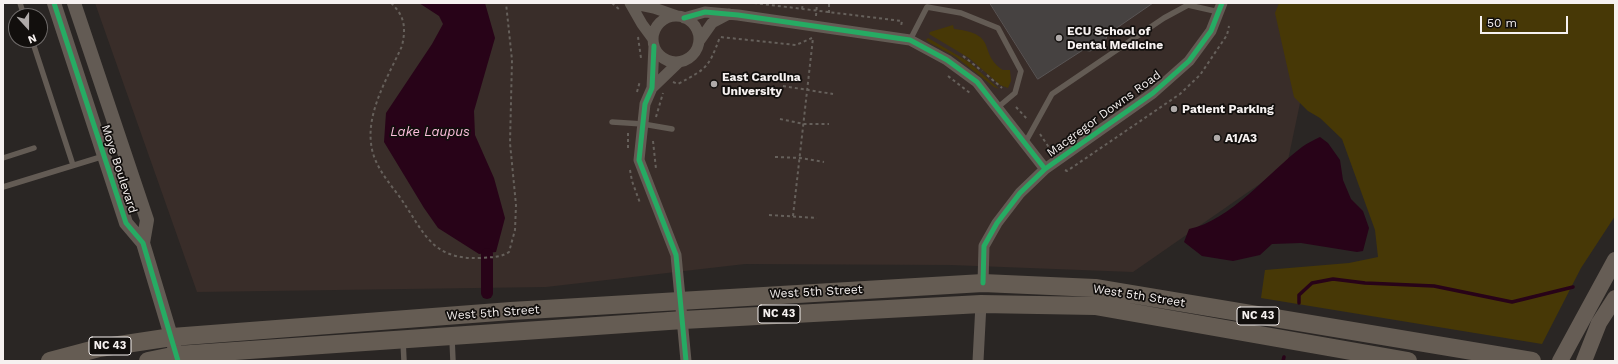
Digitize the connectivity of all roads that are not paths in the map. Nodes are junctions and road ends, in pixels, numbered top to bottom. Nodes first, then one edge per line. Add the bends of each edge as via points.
1 (54, 3) edge
2 (74, 3) edge
3 (630, 3) edge
4 (1220, 7) edge
5 (729, 14) junction
6 (680, 17) junction
7 (700, 40) junction
8 (910, 40) junction
9 (654, 43) junction
10 (35, 48) edge
11 (679, 62) junction
12 (652, 88) junction
13 (997, 108) junction
14 (612, 122) dead end
15 (643, 124) junction
16 (672, 129) dead end
17 (1024, 143) junction
18 (34, 148) dead end
19 (104, 156) junction
20 (3, 158) edge
21 (73, 165) junction
22 (1045, 169) junction
23 (3, 187) edge
24 (142, 243) junction
25 (1615, 260) edge
26 (983, 283) junction
27 (1615, 298) edge
28 (681, 300) junction
29 (980, 304) junction
30 (683, 320) junction
31 (452, 336) junction
32 (172, 337) junction
33 (403, 340) junction
34 (178, 358) edge
35 (50, 361) edge
36 (148, 361) edge
37 (404, 361) edge
38 (453, 361) edge
39 (686, 361) edge
40 (978, 361) edge
41 (1408, 361) edge
42 (1532, 361) edge
43 (1560, 361) edge
44 (1584, 361) edge

1 - 19 street, Moye Boulevard
2 - 24 street, Moye Boulevard via 147,220
3 - 6 street
3 - 9 street
4 - 17 lane via 1188,5 1164,18 1052,94
4 - 22 street, Macgregor Downs Road via 1211,31 1189,61 1153,93
5 - 6 street via 705,12
5 - 7 street via 712,23
5 - 8 street
6 - 7 street via 695,26
6 - 9 street via 670,17 658,26
7 - 11 street via 696,52 685,61
8 - 13 street via 947,60 977,82
8 - 13 lane via 927,7 961,13 998,28 1021,71 1015,93
9 - 11 street via 664,59
9 - 12 street
10 - 21 lane
11 - 12 street
12 - 15 street via 645,104
13 - 17 street
14 - 15 lane
15 - 16 lane
15 - 28 street via 639,160 676,256
17 - 22 street
18 - 20 lane
19 - 21 lane
19 - 24 street, Moye Boulevard via 126,223
21 - 23 lane
22 - 26 street, Macgregor Downs Road via 1020,193 997,223 984,246
24 - 32 street, Moye Boulevard
25 - 43 main road
26 - 28 main road, West 5th Street / NC 43
26 - 42 main road, West 5th Street / NC 43 via 1095,288
27 - 44 main road via 1599,323
28 - 30 street
28 - 32 main road, West 5th Street / NC 43
29 - 30 main road, West 5th Street / NC 43
29 - 40 street
29 - 41 main road, West 5th Street / NC 43 via 1095,306
30 - 31 main road, West 5th Street / NC 43
30 - 39 street
31 - 33 main road, West 5th Street / NC 43
31 - 38 lane
32 - 34 street, Moye Boulevard
32 - 35 main road, West 5th Street / NC 43 via 99,348
33 - 34 main road, West 5th Street / NC 43
33 - 37 lane
34 - 36 main road, West 5th Street / NC 43

